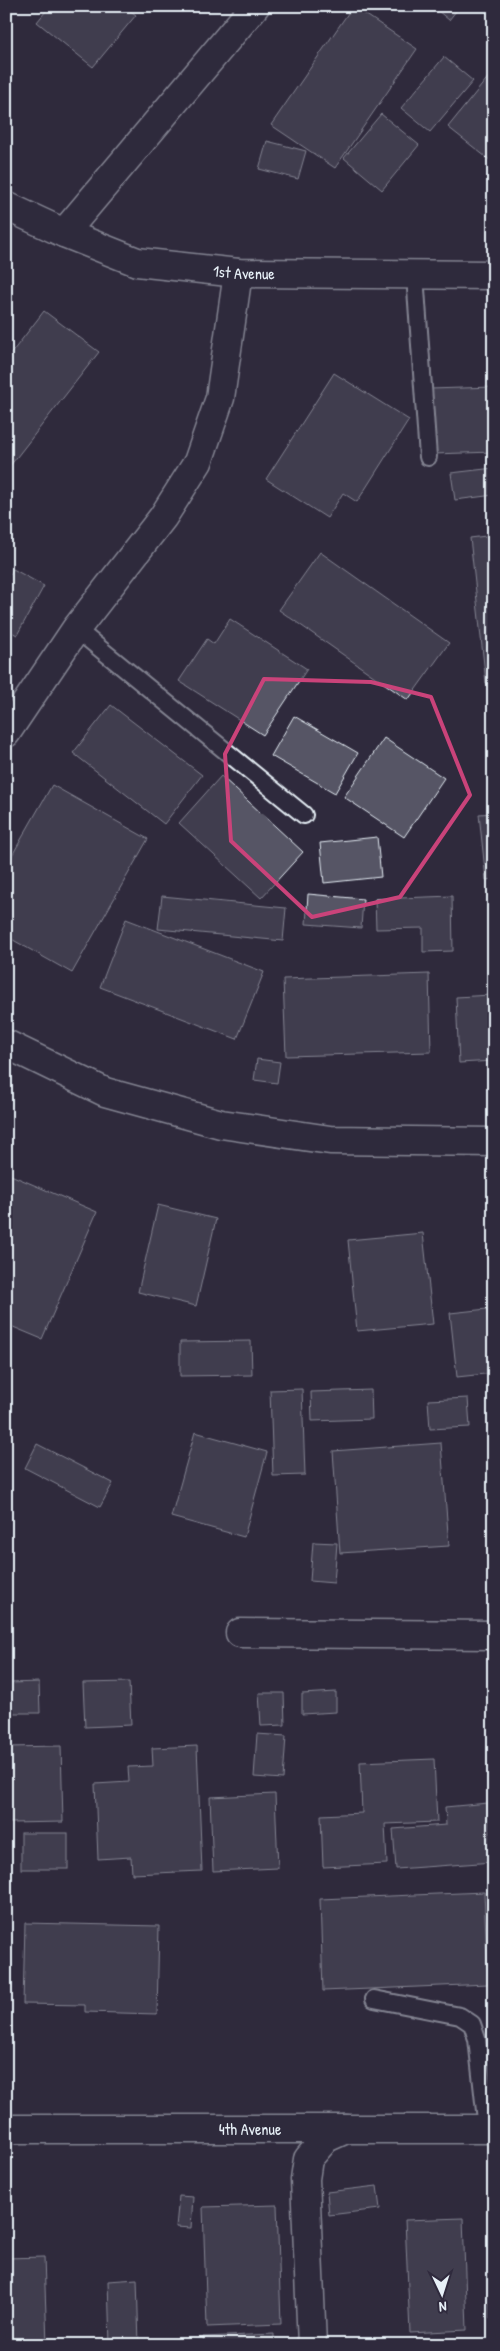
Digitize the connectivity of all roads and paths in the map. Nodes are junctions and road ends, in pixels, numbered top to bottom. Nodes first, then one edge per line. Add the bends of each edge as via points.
1 (255, 6) edge
2 (6, 206) edge
3 (64, 233) junction
4 (238, 273) junction
5 (415, 275) junction
6 (494, 275) edge
7 (428, 457) dead end
8 (76, 629) junction
9 (6, 733) edge
10 (304, 815) dead end
11 (6, 1044) edge
12 (494, 1142) edge
13 (240, 1633) dead end
14 (494, 1635) edge
15 (374, 1998) dead end
16 (6, 2129) edge
17 (346, 2129) junction
18 (490, 2129) edge
19 (312, 2345) edge

1 - 3 street
2 - 3 street, 1st Avenue
3 - 4 street, 1st Avenue via 137,262
4 - 5 street, 1st Avenue
4 - 8 street via 220,398 198,462 163,517
5 - 6 street, 1st Avenue
5 - 7 lane
8 - 9 street
8 - 10 lane
11 - 12 street via 105,1092 221,1124 330,1140
13 - 14 street
15 - 18 lane via 460,2016 472,2024
16 - 17 street, 4th Avenue
17 - 18 street, 4th Avenue
17 - 19 street via 326,2138 308,2159 305,2179

